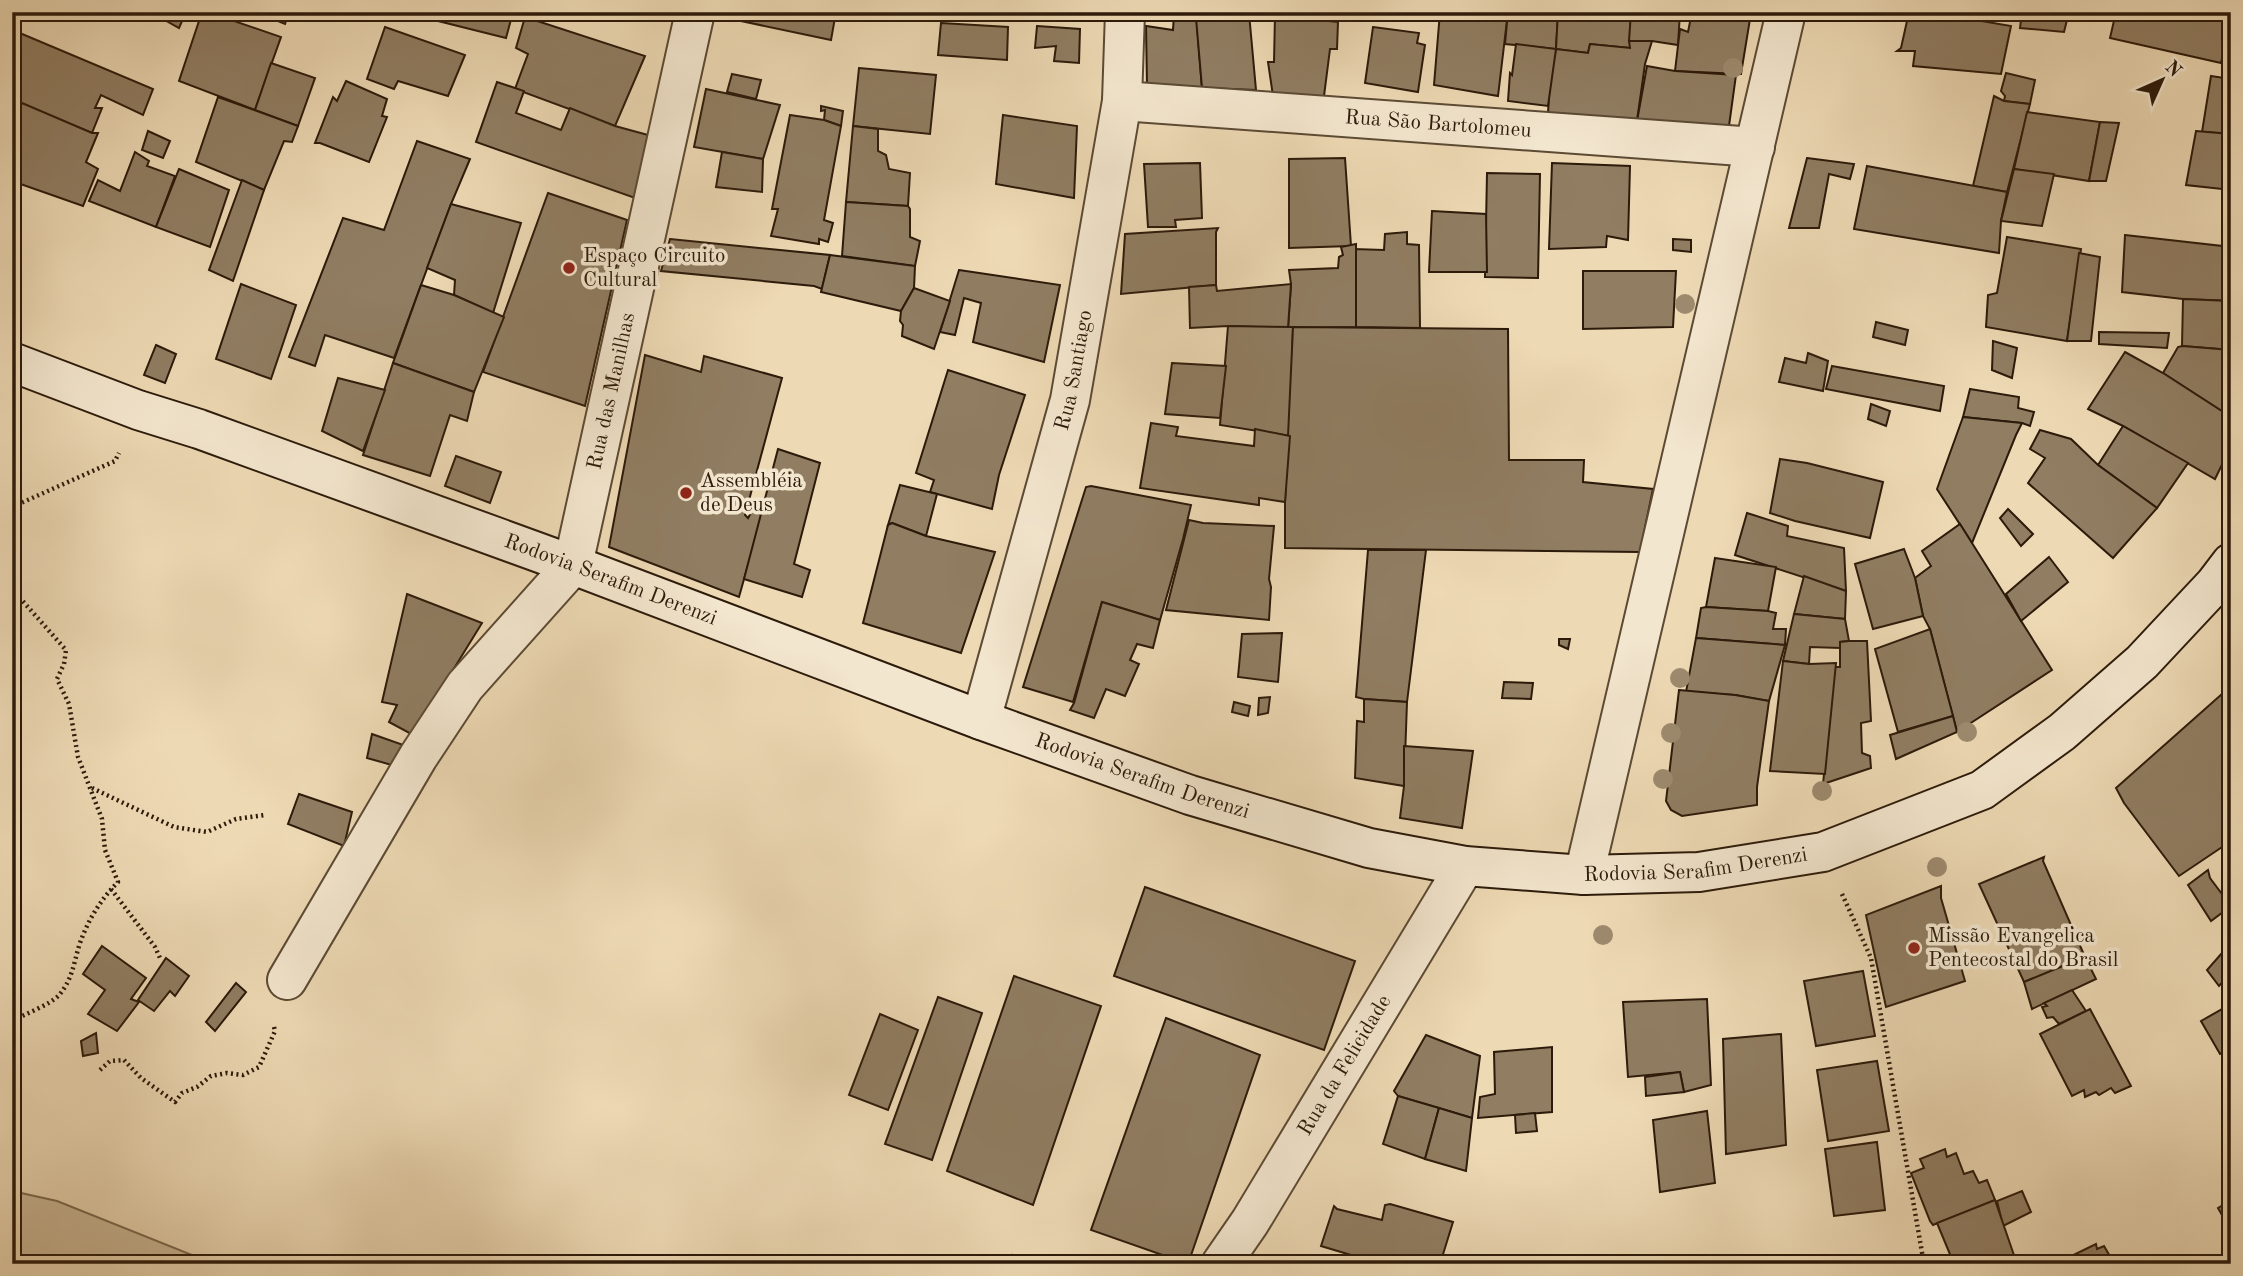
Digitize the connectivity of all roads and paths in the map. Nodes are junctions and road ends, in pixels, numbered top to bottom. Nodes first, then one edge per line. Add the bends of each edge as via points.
1 (695, 12) edge
2 (1125, 12) edge
3 (1786, 12) edge
4 (1122, 101) junction
5 (1755, 147) junction
6 (12, 362) edge
7 (138, 410) junction
8 (12, 507) edge
9 (2231, 563) edge
10 (573, 565) junction
11 (12, 589) edge
12 (981, 720) junction
13 (91, 787) junction
14 (265, 815) dead end
15 (1823, 852) junction
16 (1465, 866) junction
17 (1584, 875) junction
18 (111, 889) junction
19 (160, 958) dead end
20 (287, 980) joint
21 (12, 1021) edge
22 (100, 1070) dead end
23 (1221, 1264) edge
24 (1924, 1264) edge

1 - 10 street, Rua das Manilhas
2 - 4 street, Rua Santiago
3 - 5 street
4 - 5 street, Rua São Bartolomeu
4 - 12 street, Rua Santiago via 1070,400
5 - 17 street
6 - 7 street, Rodovia Serafim Derenzi
7 - 8 path via 115,461
7 - 10 street, Rodovia Serafim Derenzi
9 - 15 street, Rodovia Serafim Derenzi via 2142,662 2062,732 1982,790
10 - 12 street, Rodovia Serafim Derenzi
10 - 20 street via 465,687 418,757
11 - 13 path via 66,650 57,679 69,704 78,757
12 - 16 street, Rodovia Serafim Derenzi via 1190,796 1369,848
13 - 14 path via 174,827 207,832 236,819
13 - 18 path via 102,819 105,850 118,882
15 - 17 street, Rodovia Serafim Derenzi via 1699,872
15 - 24 path via 1871,958
16 - 17 street, Rodovia Serafim Derenzi
16 - 23 street, Rua da Felicidade
18 - 19 path
18 - 21 path via 89,923 73,972 59,996
20 - 22 path via 273,1016 275,1031 267,1050 259,1067 243,1075 211,1076 175,1102 124,1060 110,1061

